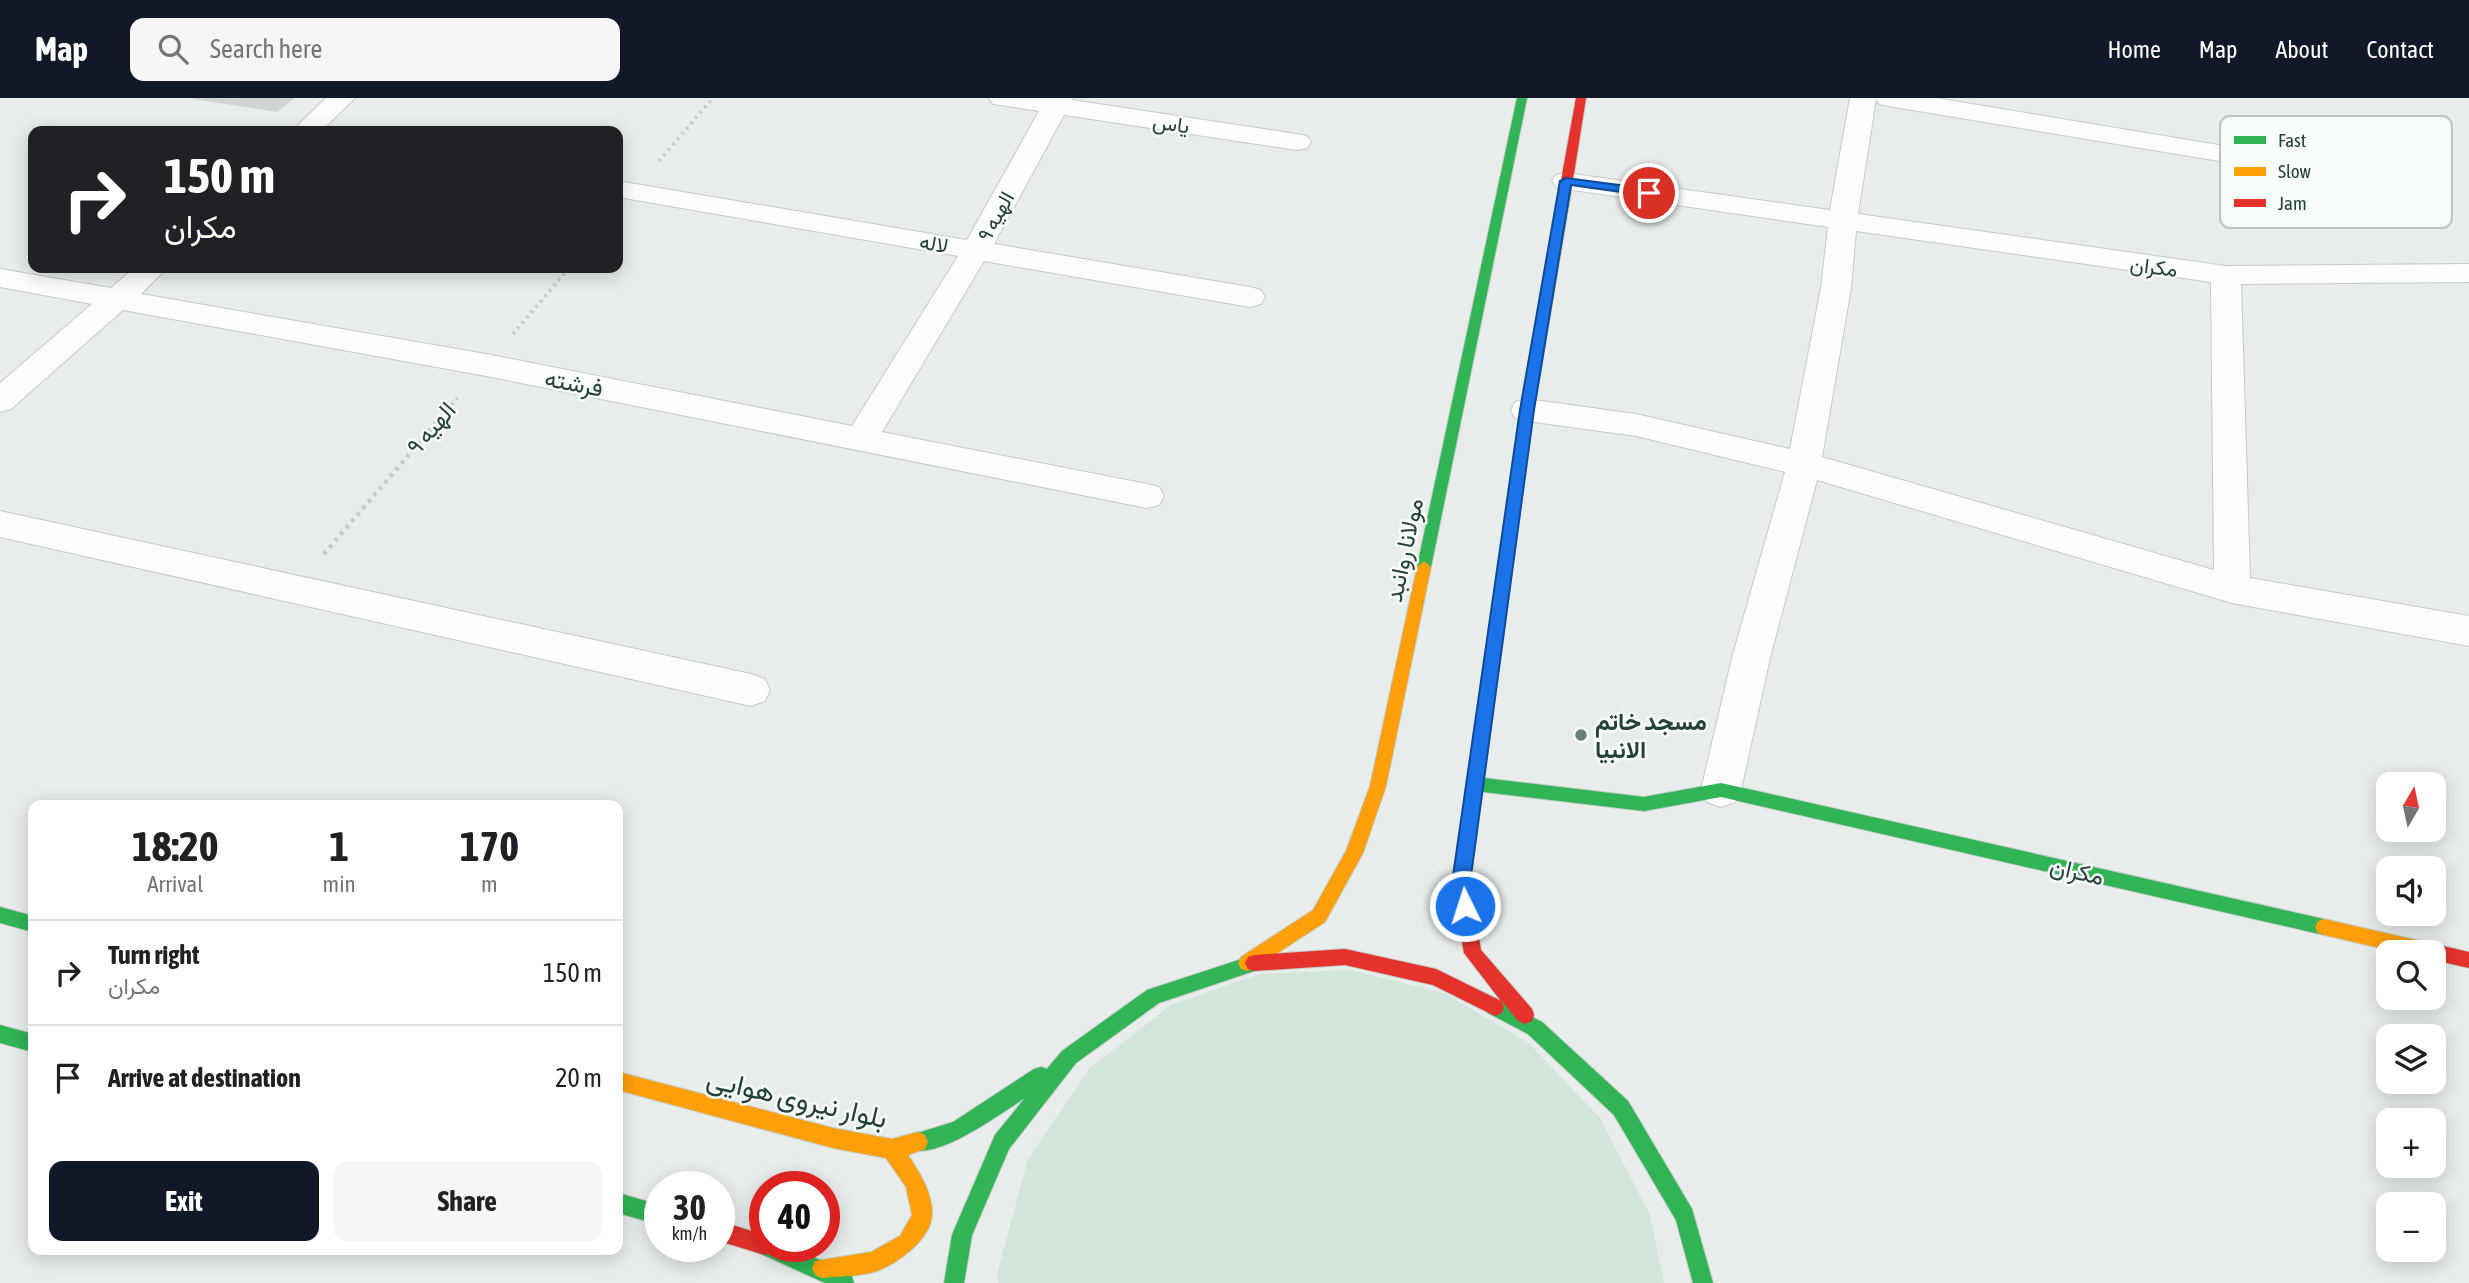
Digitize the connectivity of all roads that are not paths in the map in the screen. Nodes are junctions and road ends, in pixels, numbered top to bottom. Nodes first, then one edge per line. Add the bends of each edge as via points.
1 (342, 98) edge
2 (1002, 98) edge
3 (1522, 98) edge
4 (1581, 98) edge
5 (1863, 98) edge
6 (1888, 98) edge
7 (1057, 102) edge
8 (311, 126) edge
9 (1297, 142) dead end
10 (2220, 153) edge
11 (1566, 181) junction
12 (626, 190) edge
13 (1843, 219) junction
14 (976, 250) junction
15 (147, 273) edge
16 (2469, 273) edge
17 (2226, 275) junction
18 (0, 278) edge
19 (1250, 297) dead end
20 (117, 300) junction
21 (0, 401) edge
22 (1527, 410) junction
23 (861, 439) junction
24 (1804, 464) junction
25 (1147, 496) dead end
26 (0, 524) edge
27 (2232, 589) junction
28 (2469, 631) edge
29 (751, 690) dead end
30 (1475, 785) junction
31 (1721, 790) junction
32 (0, 915) edge
33 (28, 923) edge
34 (2381, 940) edge
35 (2446, 955) edge
36 (2469, 960) edge
37 (1246, 963) junction
38 (1535, 1028) junction
39 (0, 1034) edge
40 (28, 1042) edge
41 (1069, 1057) junction
42 (623, 1082) edge
43 (892, 1149) junction
44 (623, 1204) edge
45 (644, 1210) edge
46 (807, 1262) edge
47 (822, 1268) junction
48 (849, 1283) edge
49 (954, 1283) edge
50 (1703, 1283) edge

1 - 8 street
2 - 7 street, یاس
3 - 37 street, مولانا روانبد via 1378,786 1354,853 1319,916
4 - 11 street
5 - 13 street
6 - 10 street
7 - 9 street, یاس
7 - 14 street, الهیه ۹
11 - 13 street, مکران
11 - 22 street
12 - 14 street, لاله
13 - 17 street, مکران
13 - 24 street via 1836,288
14 - 19 street, لاله
14 - 23 street, الهیه ۹
15 - 20 street
16 - 17 street, مکران
17 - 27 street
18 - 20 street, فرشته
20 - 21 street
20 - 23 street, فرشته via 485,365
22 - 24 street via 1636,425
22 - 30 street
23 - 25 street, فرشته
24 - 27 street
24 - 31 street
26 - 29 street
27 - 28 street
30 - 31 street, مکران via 1644,804
30 - 38 street via 1461,883 1474,953
31 - 34 street, مکران
32 - 33 street
35 - 36 street, مکران
37 - 38 street via 1345,957 1436,977
37 - 41 street via 1153,996
38 - 50 street via 1621,1108 1685,1216
39 - 40 street
41 - 43 street, بلوار نیروی هوایی via 957,1131
41 - 49 street via 1002,1142 962,1235
42 - 43 street, بلوار نیروی هوایی via 833,1138
43 - 47 street via 915,1183 922,1216 906,1243 874,1262
44 - 45 street
46 - 47 street
47 - 48 street

